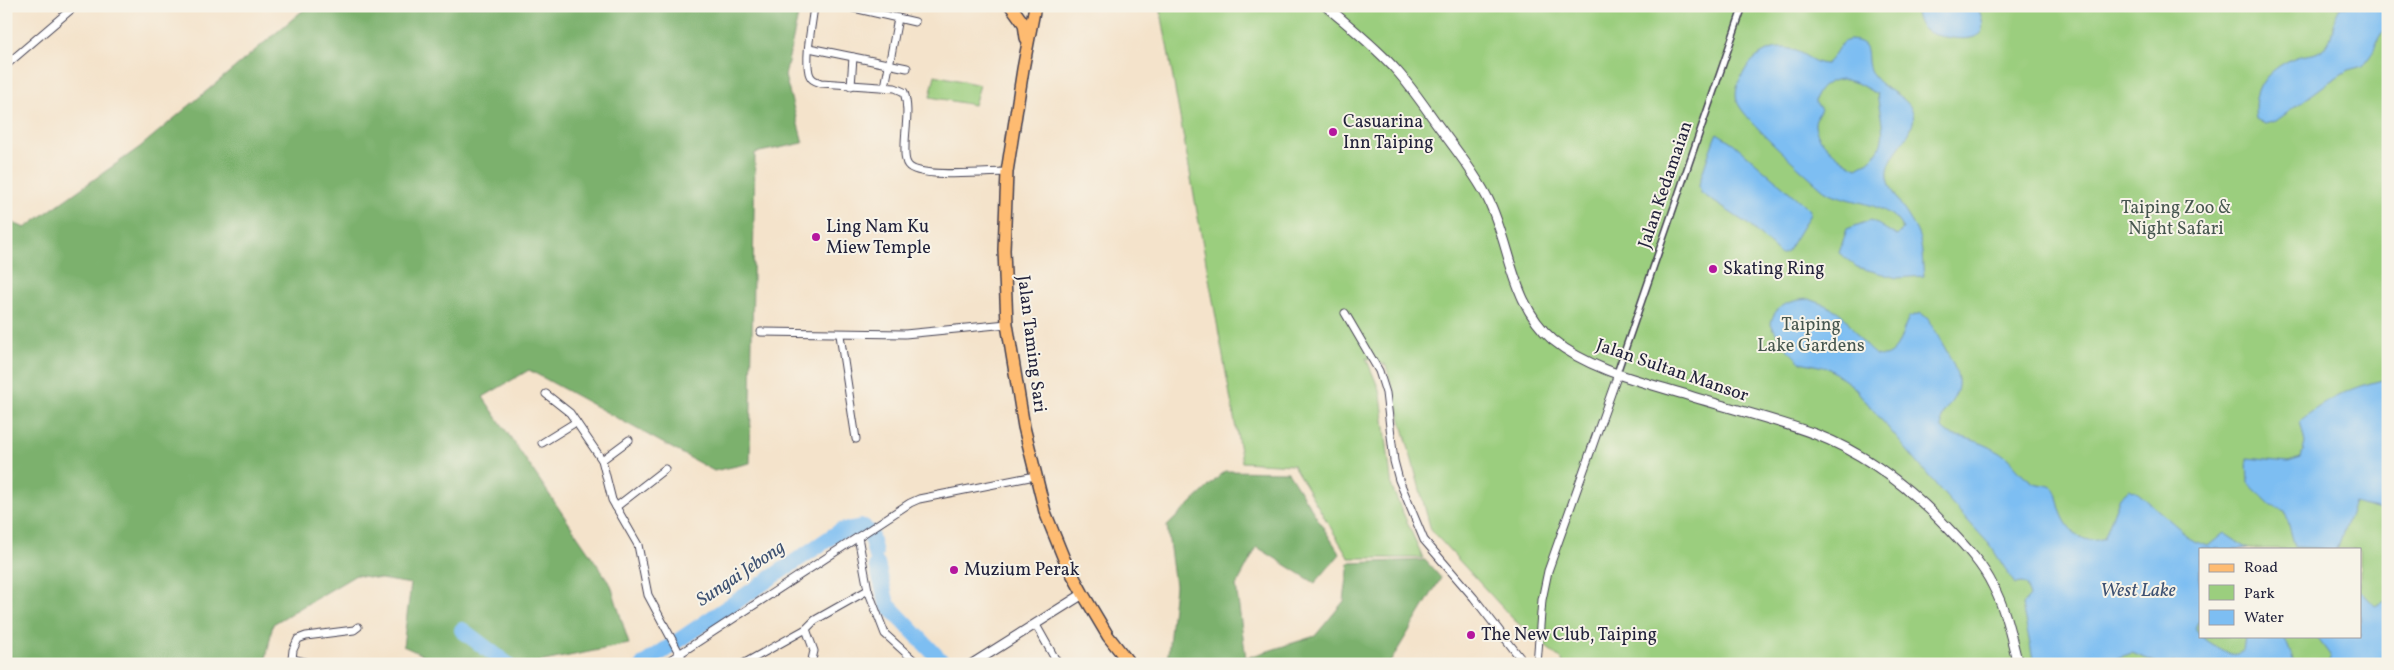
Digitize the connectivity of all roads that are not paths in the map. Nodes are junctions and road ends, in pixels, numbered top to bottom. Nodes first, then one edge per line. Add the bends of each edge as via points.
1 (75, 6) edge
2 (814, 6) edge
3 (846, 6) edge
4 (1011, 6) edge
5 (1035, 6) edge
6 (1326, 6) edge
7 (1743, 6) edge
8 (898, 18) junction
9 (915, 22) dead end
10 (1027, 47) junction
11 (809, 48) junction
12 (853, 57) junction
13 (889, 64) junction
14 (6, 65) edge
15 (907, 68) dead end
16 (851, 86) junction
17 (885, 87) junction
18 (1007, 172) junction
19 (1345, 312) dead end
20 (1007, 324) junction
21 (761, 332) dead end
22 (840, 335) junction
23 (1617, 374) junction
24 (546, 394) dead end
25 (576, 422) junction
26 (856, 439) dead end
27 (629, 440) dead end
28 (542, 443) dead end
29 (602, 460) junction
30 (665, 468) dead end
31 (1035, 476) junction
32 (616, 507) junction
33 (858, 537) junction
34 (868, 590) junction
35 (1083, 594) junction
36 (1036, 625) junction
37 (358, 627) dead end
38 (806, 629) junction
39 (680, 655) junction
40 (292, 661) edge
41 (314, 664) edge
42 (664, 664) edge
43 (685, 664) edge
44 (743, 664) edge
45 (811, 664) edge
46 (918, 664) edge
47 (972, 664) edge
48 (1058, 664) edge
49 (1130, 664) edge
50 (1525, 664) edge
51 (1537, 664) edge
52 (2018, 664) edge

1 - 14 street
2 - 11 street
3 - 8 street
4 - 10 main road via 1024,24
5 - 10 main road, Jalan Taming Sari
6 - 23 street, Jalan Sultan Mansor via 1397,71 1472,170 1500,228 1524,304 1538,324 1572,353
7 - 23 street, Jalan Kedamaian
8 - 9 street
8 - 13 street
10 - 18 main road, Jalan Taming Sari
11 - 12 street
11 - 16 street via 809,74 813,80
12 - 13 street
12 - 16 street
13 - 15 street
13 - 17 street
16 - 17 street
17 - 18 street via 904,92 907,102 905,161 914,170 929,173
18 - 20 main road, Jalan Taming Sari via 1004,250
19 - 50 street via 1379,371 1386,393 1398,480 1424,540
20 - 22 street via 905,334
20 - 31 main road, Jalan Taming Sari
21 - 22 street
22 - 26 street
23 - 51 street, Jalan Kedamaian via 1548,571 1542,600
23 - 52 street, Jalan Sultan Mansor via 1818,435 1864,459 1898,482 1935,514 1980,565 2004,613
24 - 25 street
25 - 28 street
25 - 29 street
27 - 29 street
29 - 32 street
30 - 32 street
31 - 33 street via 919,499
31 - 35 main road, Jalan Taming Sari via 1058,545
32 - 39 street via 638,545 648,595
33 - 34 street
33 - 39 street
34 - 38 street via 815,620
34 - 46 street via 885,634
35 - 36 street
35 - 49 main road, Jalan Taming Sari via 1108,636
36 - 47 street
36 - 48 street
37 - 40 street via 298,640
38 - 44 street
38 - 45 street via 814,650
39 - 42 street
39 - 43 street
40 - 41 street

